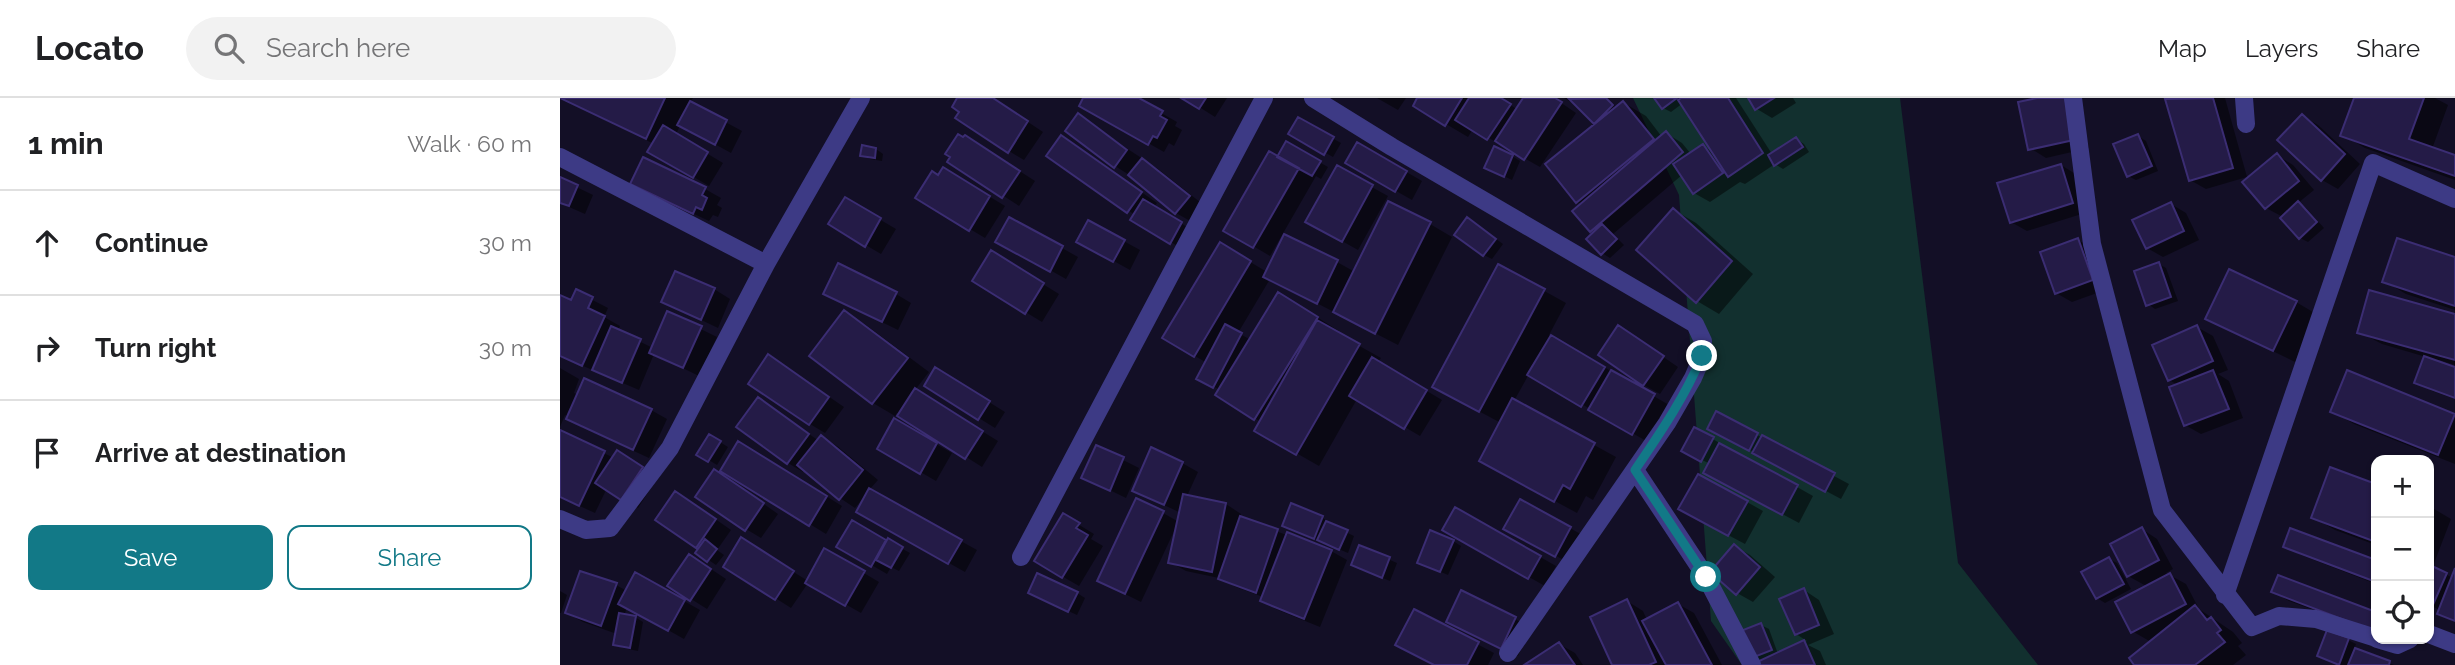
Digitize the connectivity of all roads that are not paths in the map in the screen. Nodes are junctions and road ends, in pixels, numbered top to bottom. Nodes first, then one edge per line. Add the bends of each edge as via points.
1 (861, 98) edge
2 (1264, 98) edge
3 (1313, 98) edge
4 (2073, 98) edge
5 (2244, 98) edge
6 (2246, 124) dead end
7 (560, 157) edge
8 (2455, 199) edge
9 (766, 264) junction
10 (1635, 470) junction
11 (560, 519) edge
12 (1021, 557) dead end
13 (2225, 595) junction
14 (2434, 636) edge
15 (2371, 637) edge
16 (2455, 644) edge
17 (1508, 653) dead end
18 (1752, 665) edge

1 - 9 street
2 - 12 street
3 - 10 street via 1695,324 1703,341 1693,378
4 - 13 street via 2092,244 2162,510
5 - 6 street
7 - 9 street
8 - 13 street via 2373,163
9 - 11 street via 670,448 610,528 586,530
10 - 17 street
10 - 18 street via 1706,577
13 - 15 street via 2252,627 2279,616 2316,619
14 - 16 street

